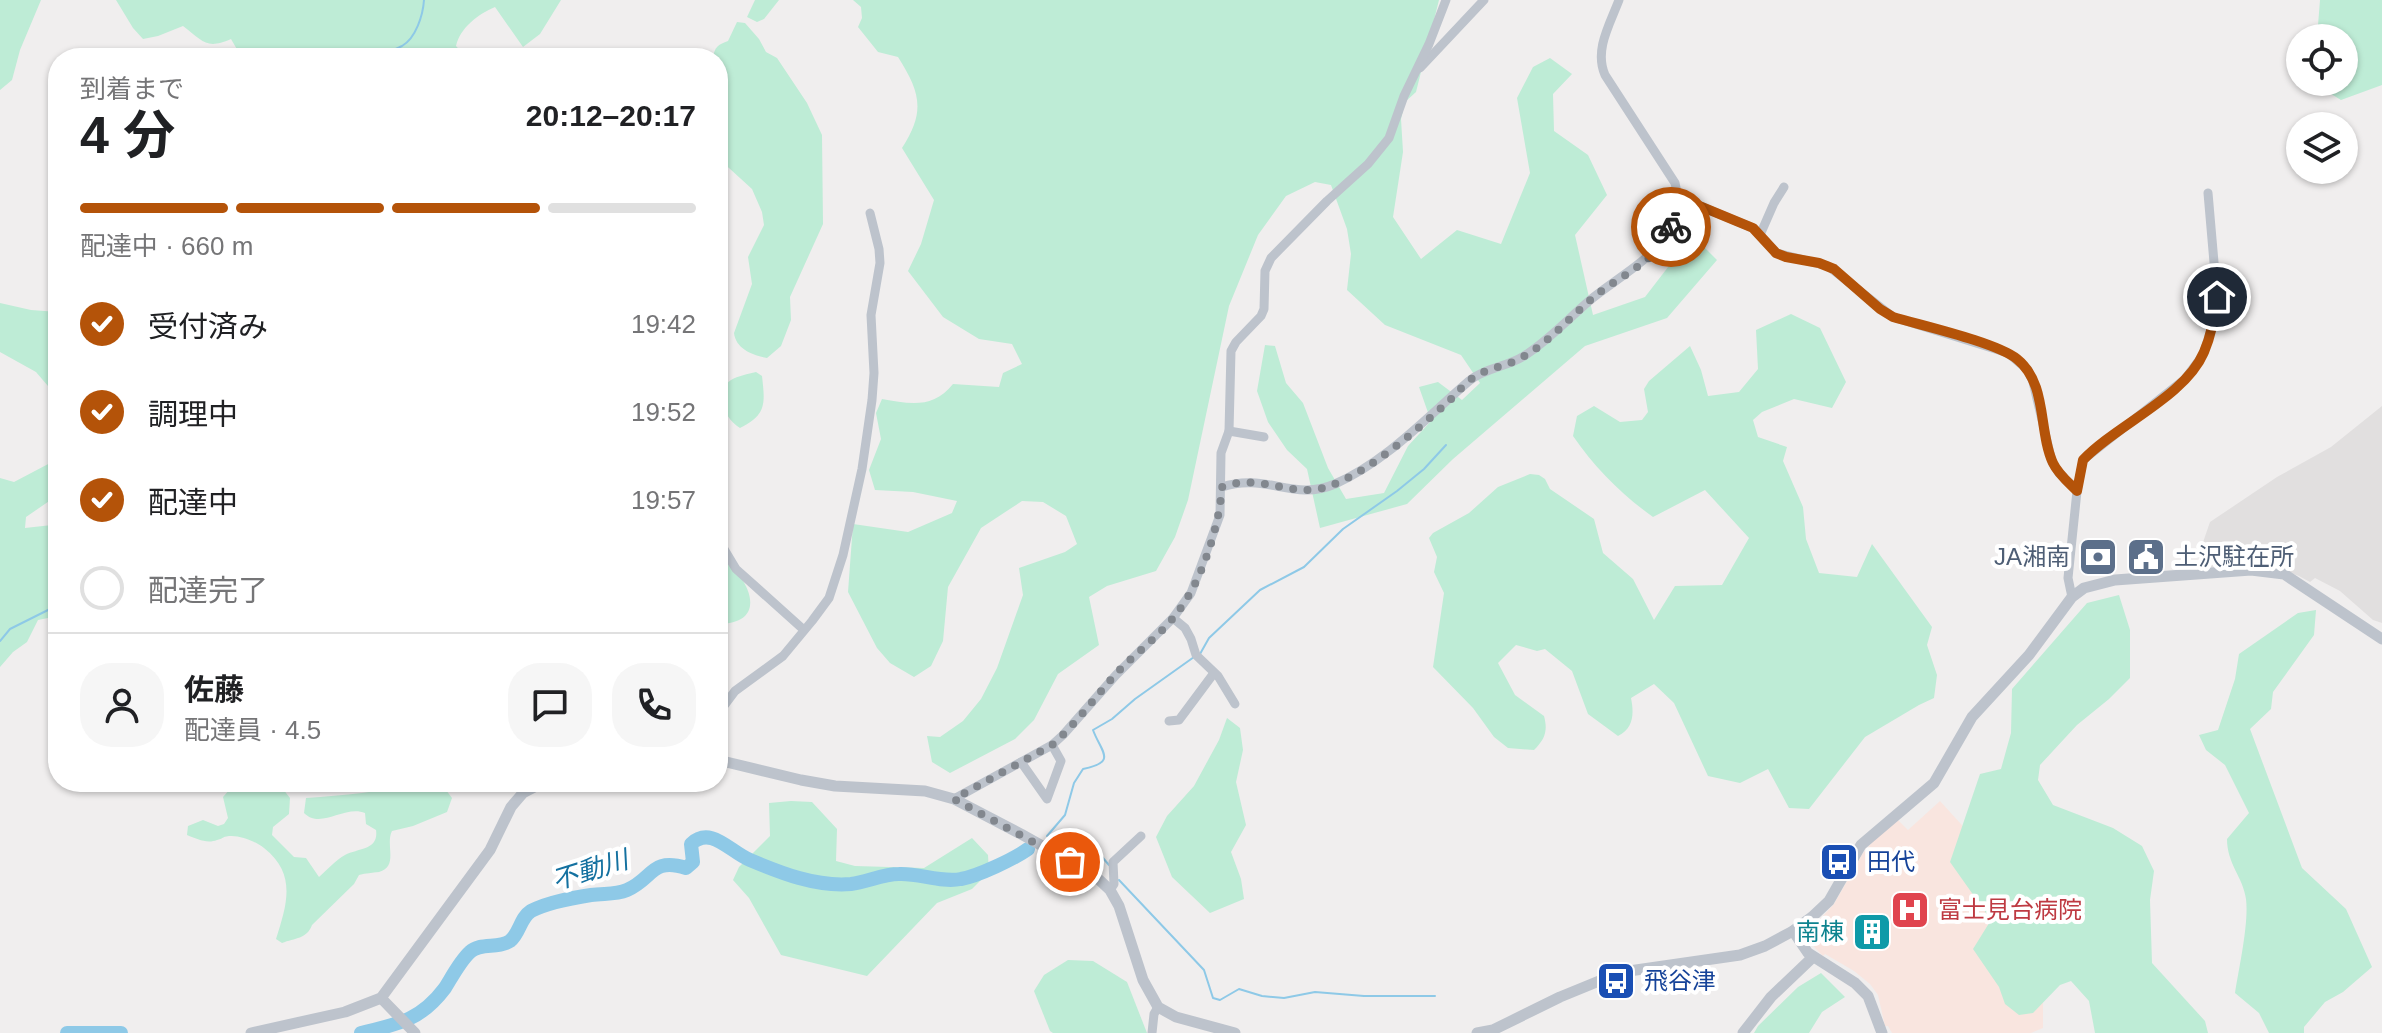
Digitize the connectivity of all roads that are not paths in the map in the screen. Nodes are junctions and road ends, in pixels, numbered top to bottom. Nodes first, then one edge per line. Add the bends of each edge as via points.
1 (1446, 0) edge
2 (1484, 0) edge
3 (1619, 0) edge
4 (1415, 73) junction
5 (1784, 187) dead end
6 (2208, 193) dead end
7 (1678, 197) junction
8 (870, 213) dead end
9 (1760, 235) junction
10 (1229, 431) junction
11 (1264, 437) dead end
12 (1222, 487) junction
13 (2077, 491) junction
14 (728, 556) edge
15 (2072, 597) junction
16 (1173, 618) junction
17 (804, 630) junction
18 (2382, 639) edge
19 (1214, 673) junction
20 (728, 700) edge
21 (1235, 704) dead end
22 (1169, 721) dead end
23 (1052, 745) junction
24 (728, 762) edge
25 (1021, 762) junction
26 (525, 792) edge
27 (954, 799) junction
28 (1141, 836) dead end
29 (1110, 890) junction
30 (1793, 931) junction
31 (1813, 957) junction
32 (381, 998) junction
33 (1158, 1007) junction
34 (1187, 1027) edge
35 (412, 1030) edge
36 (251, 1033) edge
37 (1152, 1033) edge
38 (1235, 1033) edge
39 (1477, 1033) edge
40 (1743, 1033) edge
41 (1882, 1033) edge

1 - 4 street
2 - 4 street
3 - 7 street via 1601,50 1602,69 1672,177
4 - 10 street via 1380,151 1271,258 1265,271 1264,309 1231,351
5 - 9 street
6 - 13 street via 2217,297 2203,355 2185,379 2083,460
7 - 9 street via 1744,222
7 - 12 street via 1669,232 1652,254 1523,357 1470,380 1369,465 1321,489 1243,481
8 - 17 street via 880,263 871,315 873,386 862,469 829,598
9 - 13 street via 1776,253 1834,269 1893,317 1995,348 2019,361 2033,382 2052,462
10 - 11 street
10 - 12 street via 1221,453
12 - 16 street via 1211,541 1191,593
13 - 15 street via 2068,578
14 - 17 street
15 - 18 street via 2115,580 2269,571 2300,582
15 - 30 street via 2029,655 1972,717 1934,783 1861,845 1829,901
16 - 19 street
16 - 23 street
17 - 20 street via 783,656
19 - 21 street
19 - 22 street via 1179,720
23 - 25 street
23 - 25 street via 1061,761 1047,799
24 - 27 street via 835,786 925,791
25 - 27 street
26 - 32 street via 511,807 490,850
27 - 29 street via 1094,875
28 - 29 street via 1113,862
29 - 33 street
30 - 31 street
30 - 39 street via 1740,955 1604,979
31 - 40 street
31 - 41 street via 1868,996
32 - 35 street
32 - 36 street via 345,1012
33 - 34 street
33 - 37 street
34 - 38 street

